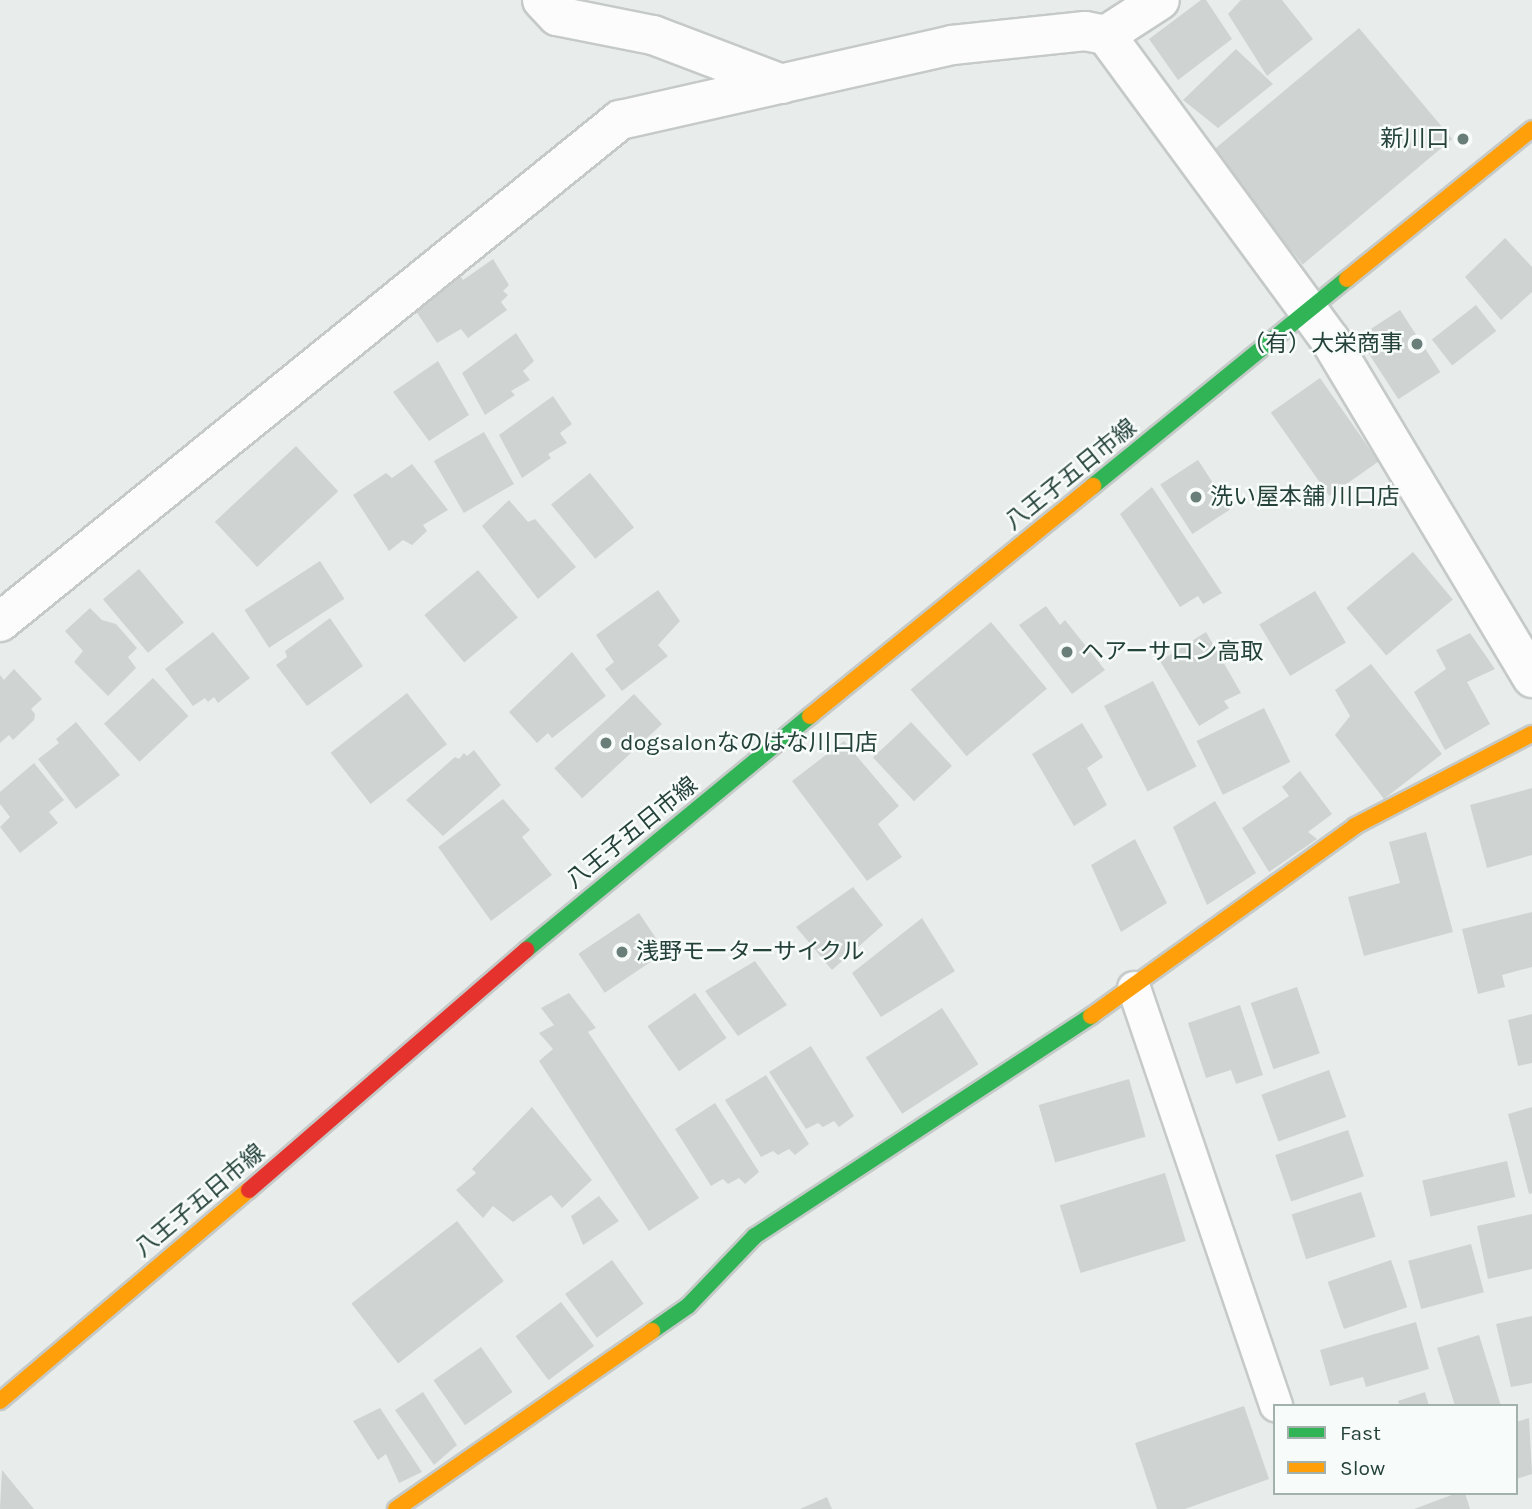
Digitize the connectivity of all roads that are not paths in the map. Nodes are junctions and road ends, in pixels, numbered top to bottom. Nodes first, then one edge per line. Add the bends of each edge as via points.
1 (542, 0) edge
2 (1160, 0) edge
3 (1106, 35) junction
4 (782, 84) junction
5 (1532, 129) edge
6 (1309, 310) junction
7 (0, 622) edge
8 (1532, 678) edge
9 (1532, 734) edge
10 (1133, 988) junction
11 (0, 1401) edge
12 (1275, 1404) edge
13 (396, 1509) edge

1 - 4 street via 557,16 653,35
2 - 3 street
3 - 4 street via 1085,31 952,45
3 - 6 street
4 - 7 street via 620,120
5 - 6 main road, 八王子五日市線
6 - 8 street
6 - 11 main road, 八王子五日市線 via 634,860
9 - 10 main road via 1355,827
10 - 12 lane
10 - 13 main road via 755,1236 688,1306

